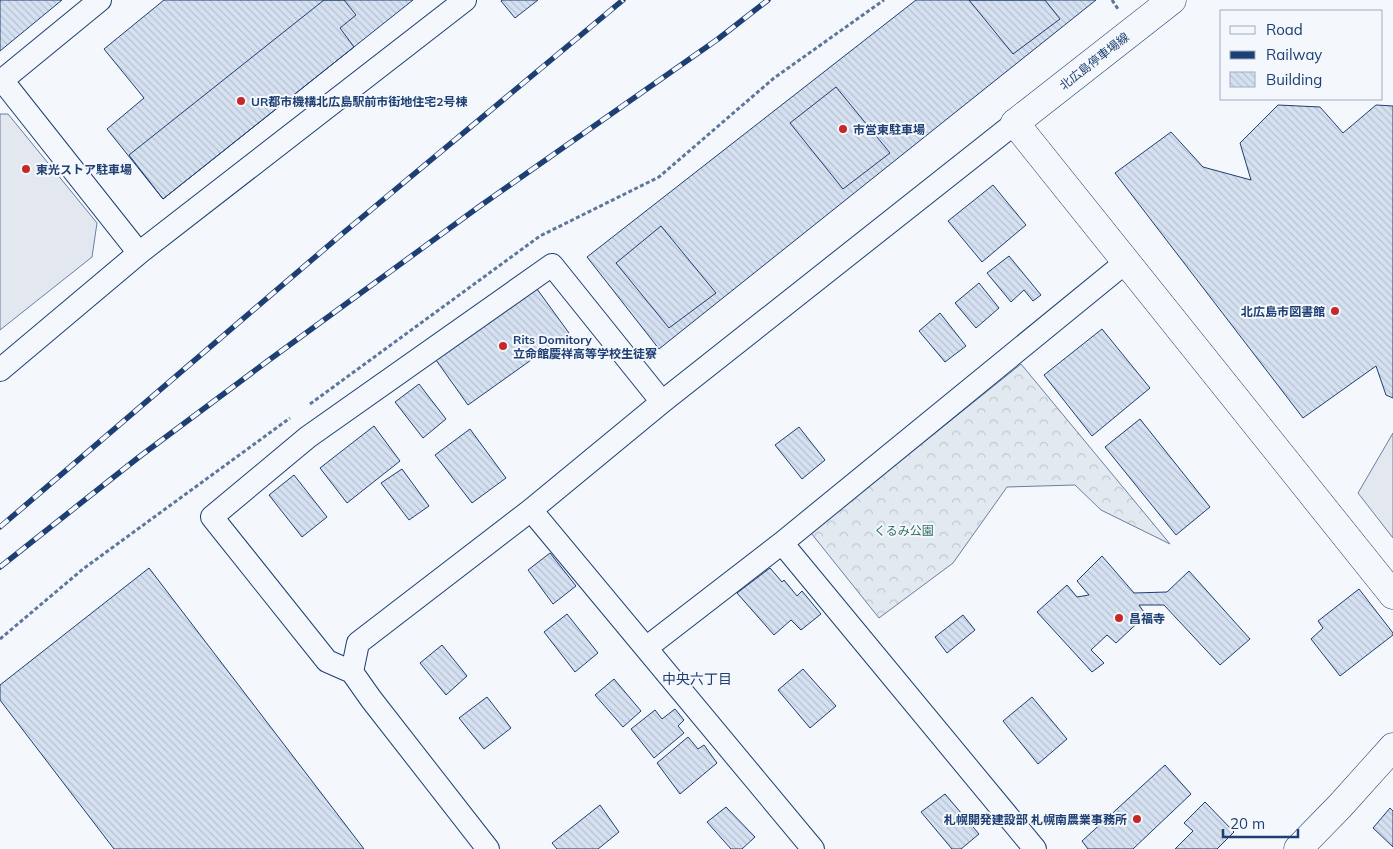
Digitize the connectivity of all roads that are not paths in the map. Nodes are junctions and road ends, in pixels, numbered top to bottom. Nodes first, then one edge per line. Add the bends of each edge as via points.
1 (100, 0) edge
2 (465, 0) edge
3 (1172, 0) edge
4 (1, 81) edge
5 (1015, 123) junction
6 (138, 253) junction
7 (1126, 262) junction
8 (0, 370) edge
9 (662, 402) junction
10 (531, 510) junction
11 (782, 543) junction
12 (1393, 595) edge
13 (646, 648) junction
14 (352, 672) junction
15 (1393, 747) edge
16 (1028, 847) edge
17 (488, 849) edge
18 (813, 849) edge
19 (1298, 849) edge

1 - 4 street
2 - 6 street
3 - 5 street, 北広島停車場線
4 - 6 street
5 - 7 street
5 - 9 street
6 - 8 street
7 - 11 street
7 - 12 street
9 - 10 street
9 - 14 street via 552,265 308,437 212,517 327,661
10 - 13 street
10 - 14 street via 358,643
11 - 13 street
11 - 16 street
13 - 18 street
14 - 17 street
15 - 19 street

